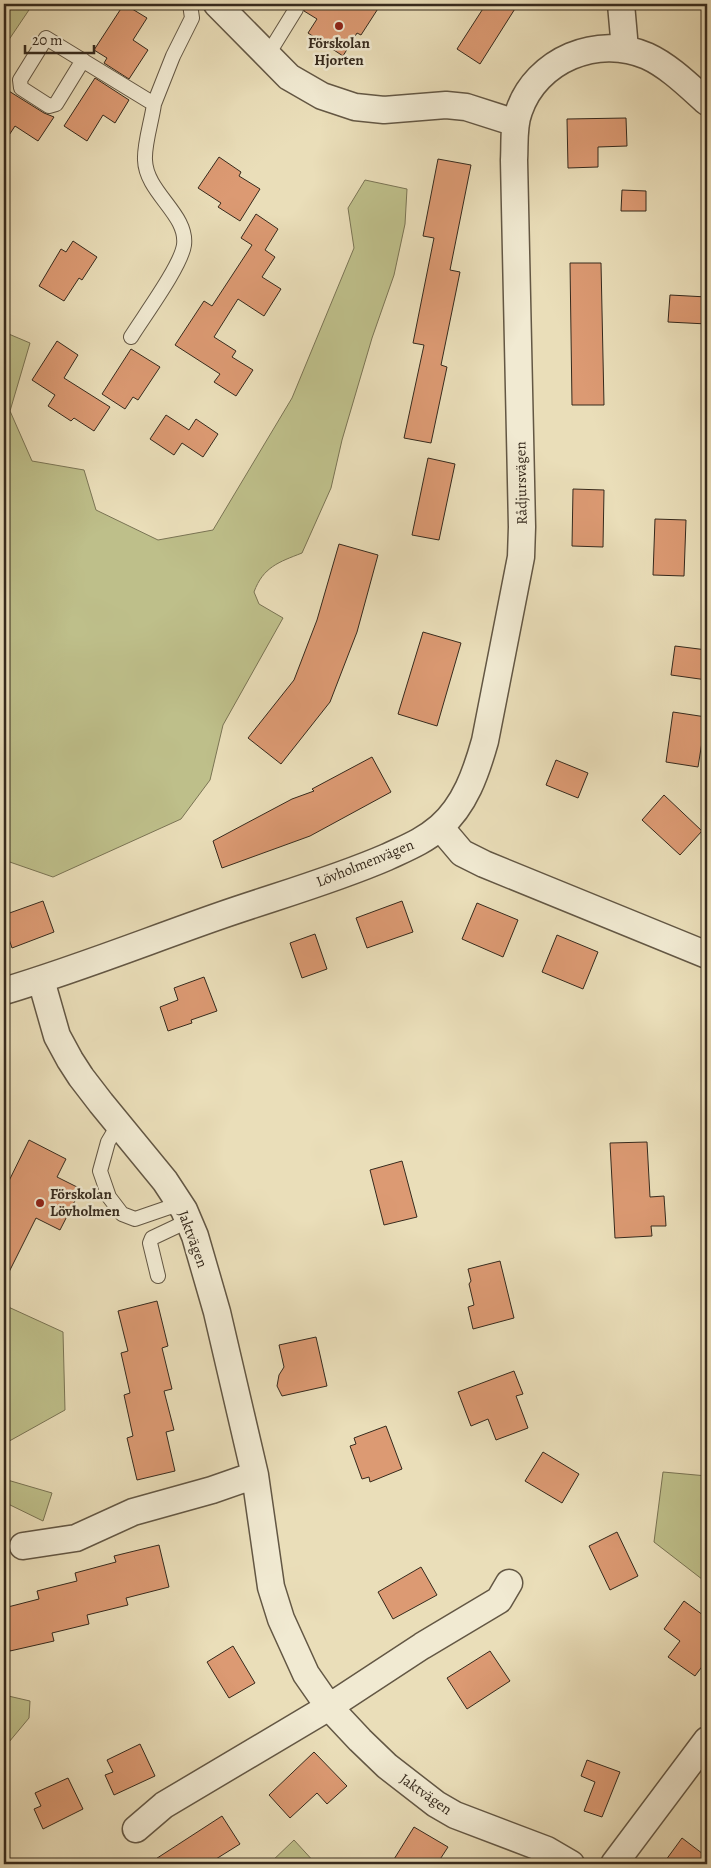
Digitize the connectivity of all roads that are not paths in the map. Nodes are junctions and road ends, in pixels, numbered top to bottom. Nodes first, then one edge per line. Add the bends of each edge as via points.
1 (190, 4) edge
2 (217, 4) edge
3 (621, 4) edge
4 (296, 10) dead end
5 (625, 49) junction
6 (267, 56) junction
7 (83, 60) junction
8 (707, 102) edge
9 (154, 104) junction
10 (516, 123) junction
11 (131, 337) dead end
12 (440, 827) junction
13 (707, 955) edge
14 (41, 980) junction
15 (4, 991) edge
16 (118, 1125) junction
17 (183, 1211) junction
18 (158, 1276) dead end
19 (255, 1476) junction
20 (23, 1546) dead end
21 (509, 1583) dead end
22 (329, 1707) junction
23 (707, 1740) edge
24 (136, 1829) dead end
25 (571, 1864) edge
26 (614, 1864) edge

1 - 9 lane via 192,18
2 - 6 street
3 - 5 street
4 - 6 lane
5 - 8 street, Rådjursvägen via 662,64
5 - 10 street, Rådjursvägen via 586,50 551,66 530,88
6 - 10 street via 294,81 322,96 352,106 384,110 446,105 466,107
7 - 7 lane via 46,38 20,80 21,88 49,106 56,104
7 - 9 lane
9 - 11 lane via 144,161 155,190 178,219 184,244 182,255
10 - 12 street, Rådjursvägen via 521,557 478,765 467,792 454,813
12 - 13 street via 462,853 484,864
12 - 14 street, Lövholmenvägen via 427,838 370,864
14 - 15 street, Lövholmenvägen
14 - 16 street, Jaktvägen via 57,1036 81,1077
16 - 17 street, Jaktvägen via 165,1181
16 - 17 lane via 108,1142 100,1171 109,1197 122,1214 135,1219 167,1208
17 - 18 lane via 150,1243
17 - 19 street, Jaktvägen via 195,1236 217,1312
19 - 20 street via 133,1512 76,1538
19 - 22 street, Jaktvägen via 268,1570 281,1619 306,1674
21 - 22 street via 499,1600
22 - 24 street via 164,1805
22 - 25 street, Jaktvägen via 387,1766 436,1804 456,1815 547,1850
23 - 26 street

